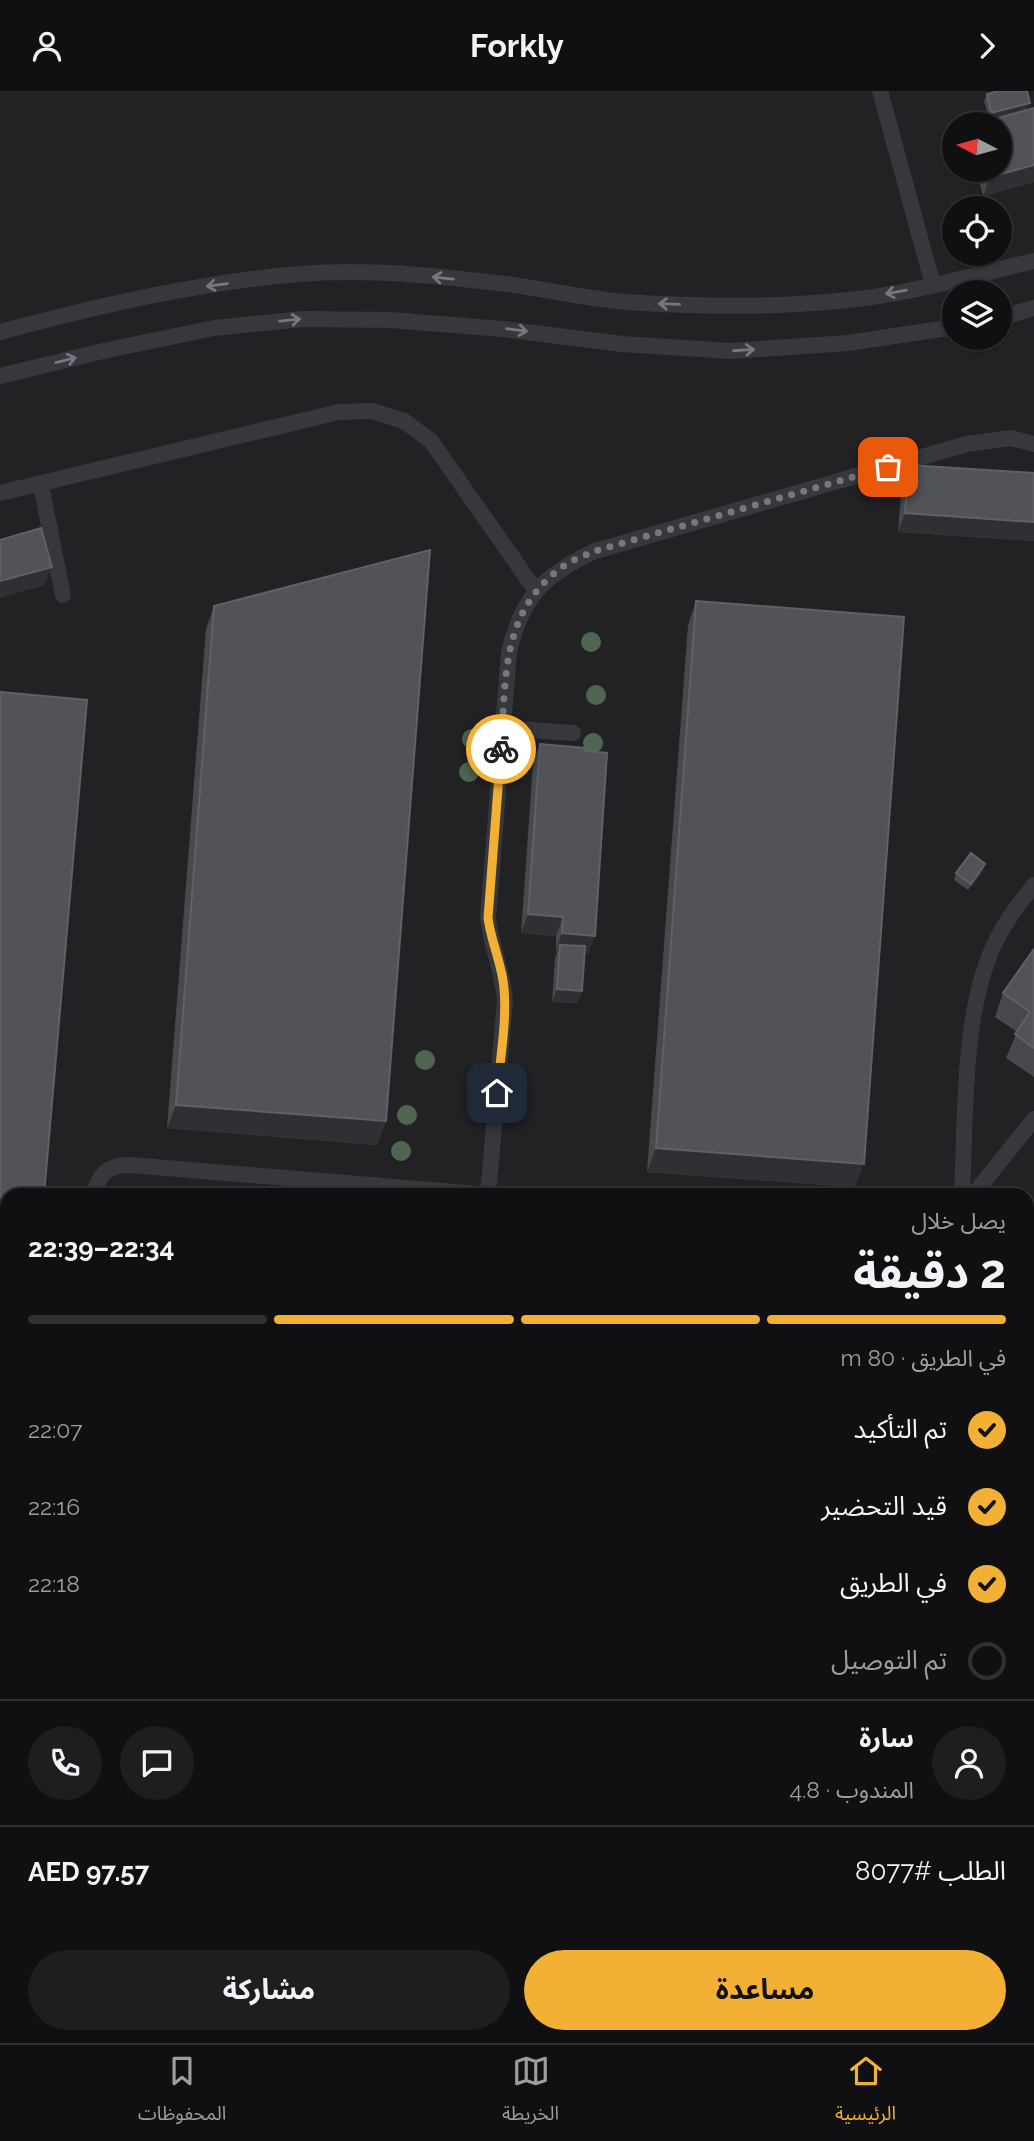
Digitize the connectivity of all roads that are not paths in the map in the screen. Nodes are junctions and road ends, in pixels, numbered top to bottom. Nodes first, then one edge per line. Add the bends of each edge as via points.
1 (880, 91) edge
2 (1034, 261) edge
3 (933, 285) junction
4 (1034, 309) edge
5 (1012, 315) edge
6 (942, 329) edge
7 (0, 332) edge
8 (0, 376) edge
9 (1034, 445) edge
10 (41, 485) junction
11 (0, 493) edge
12 (536, 590) junction
13 (63, 595) dead end
14 (503, 728) junction
15 (573, 733) dead end
16 (1034, 885) edge
17 (1034, 1119) edge
18 (96, 1188) edge
19 (405, 1188) edge
20 (490, 1188) edge
21 (962, 1188) edge
22 (979, 1188) edge

1 - 3 lane
2 - 3 lane
3 -> 7 lane via 849,300 731,306 624,302 394,273 302,274 99,306
4 - 5 lane
8 -> 6 lane via 214,328 303,319 403,321 731,351 848,344
9 - 12 lane via 1011,438 968,444 595,551 562,566
10 - 11 lane
10 - 12 lane via 339,412 372,411 404,421 432,441
10 - 13 lane
12 - 14 lane via 511,641
14 - 15 lane
14 - 20 lane via 488,918 505,1001
16 - 21 lane via 998,938 979,985 970,1035
17 - 22 lane
18 - 19 lane via 104,1172 115,1165

